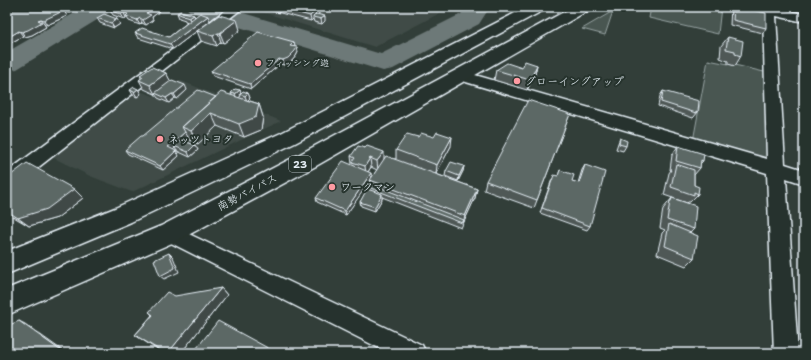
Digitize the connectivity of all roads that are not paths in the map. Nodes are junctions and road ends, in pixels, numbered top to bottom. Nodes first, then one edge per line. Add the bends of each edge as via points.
1 (238, 7) edge
2 (539, 7) edge
3 (584, 7) edge
4 (754, 7) edge
5 (770, 10) junction
6 (804, 18) edge
7 (461, 76) junction
8 (776, 168) junction
9 (804, 177) edge
10 (7, 182) edge
11 (170, 233) junction
12 (7, 263) edge
13 (7, 302) edge
14 (414, 353) edge
15 (786, 353) edge

1 - 10 street
2 - 12 highway, 23 via 288,138 124,215
3 - 7 highway, 南勢バイパス / 23
4 - 5 street
5 - 6 street
5 - 8 street
7 - 8 street
7 - 11 highway, 南勢バイパス / 23
8 - 9 street
8 - 15 street
11 - 13 highway, 南勢バイパス / 23
11 - 14 street

